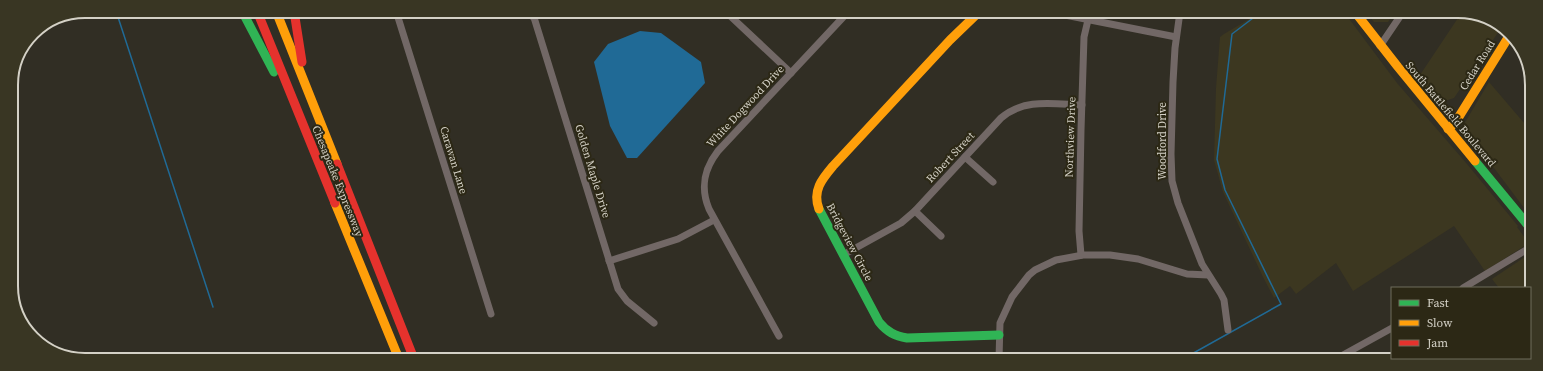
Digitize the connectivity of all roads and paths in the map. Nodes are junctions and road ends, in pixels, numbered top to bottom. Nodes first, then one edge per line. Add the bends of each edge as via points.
1 (246, 18) edge
2 (260, 18) edge
3 (279, 18) edge
4 (295, 18) edge
5 (398, 18) edge
6 (533, 18) edge
7 (732, 18) edge
8 (842, 18) edge
9 (973, 18) edge
10 (1078, 18) edge
11 (1179, 18) edge
12 (1359, 18) edge
13 (1399, 18) edge
14 (1088, 20) junction
15 (1176, 37) junction
16 (1507, 40) edge
17 (1380, 46) junction
18 (791, 73) junction
19 (1082, 105) junction
20 (296, 109) junction
21 (1448, 129) junction
22 (332, 152) junction
23 (966, 157) junction
24 (993, 182) dead end
25 (915, 211) junction
26 (714, 220) junction
27 (1525, 223) edge
28 (941, 236) dead end
29 (1525, 250) edge
30 (843, 255) junction
31 (1081, 255) junction
32 (609, 261) junction
33 (1208, 275) junction
34 (1465, 287) edge
35 (491, 314) dead end
36 (654, 324) dead end
37 (1391, 329) edge
38 (1228, 330) dead end
39 (999, 335) junction
40 (779, 336) dead end
41 (396, 353) edge
42 (412, 353) edge
43 (999, 353) edge
44 (1347, 353) edge

1 - 20 main road via 284,92
2 - 20 main road, Chesapeake Expressway
3 - 22 main road, Chesapeake Expressway
4 - 22 main road via 303,68
5 - 35 street, Carawan Lane
6 - 32 street, Golden Maple Drive
7 - 18 street
8 - 18 street, White Dogwood Drive
9 - 30 main road, Bridgeview Circle via 823,178 816,193 816,203
10 - 14 street
11 - 15 street, Woodford Drive
12 - 17 main road, South Battlefield Boulevard
13 - 17 street
14 - 15 street
14 - 19 street, Northview Drive via 1084,37
15 - 33 street, Woodford Drive via 1172,181 1193,243
16 - 21 main road, Cedar Road
17 - 21 main road, South Battlefield Boulevard
18 - 26 street, White Dogwood Drive via 710,162 704,189 706,204
19 - 23 street, Robert Street via 1037,103 1017,107 1001,118
19 - 31 street, Northview Drive via 1079,230
20 - 41 main road, Chesapeake Expressway
21 - 27 main road, South Battlefield Boulevard
22 - 42 main road, Chesapeake Expressway
23 - 24 street
23 - 25 street, Robert Street
25 - 28 street
25 - 30 street, Robert Street via 901,223
26 - 32 street via 678,239
26 - 40 street, White Dogwood Drive
29 - 34 street
30 - 39 main road, Bridgeview Circle via 879,322 892,335 907,338
31 - 33 street via 1138,258 1187,274
31 - 39 street via 1056,260 1029,275 1008,304 1000,323
32 - 36 street, Golden Maple Drive via 622,295
33 - 38 street, Woodford Drive via 1224,300
37 - 44 street
39 - 43 street

